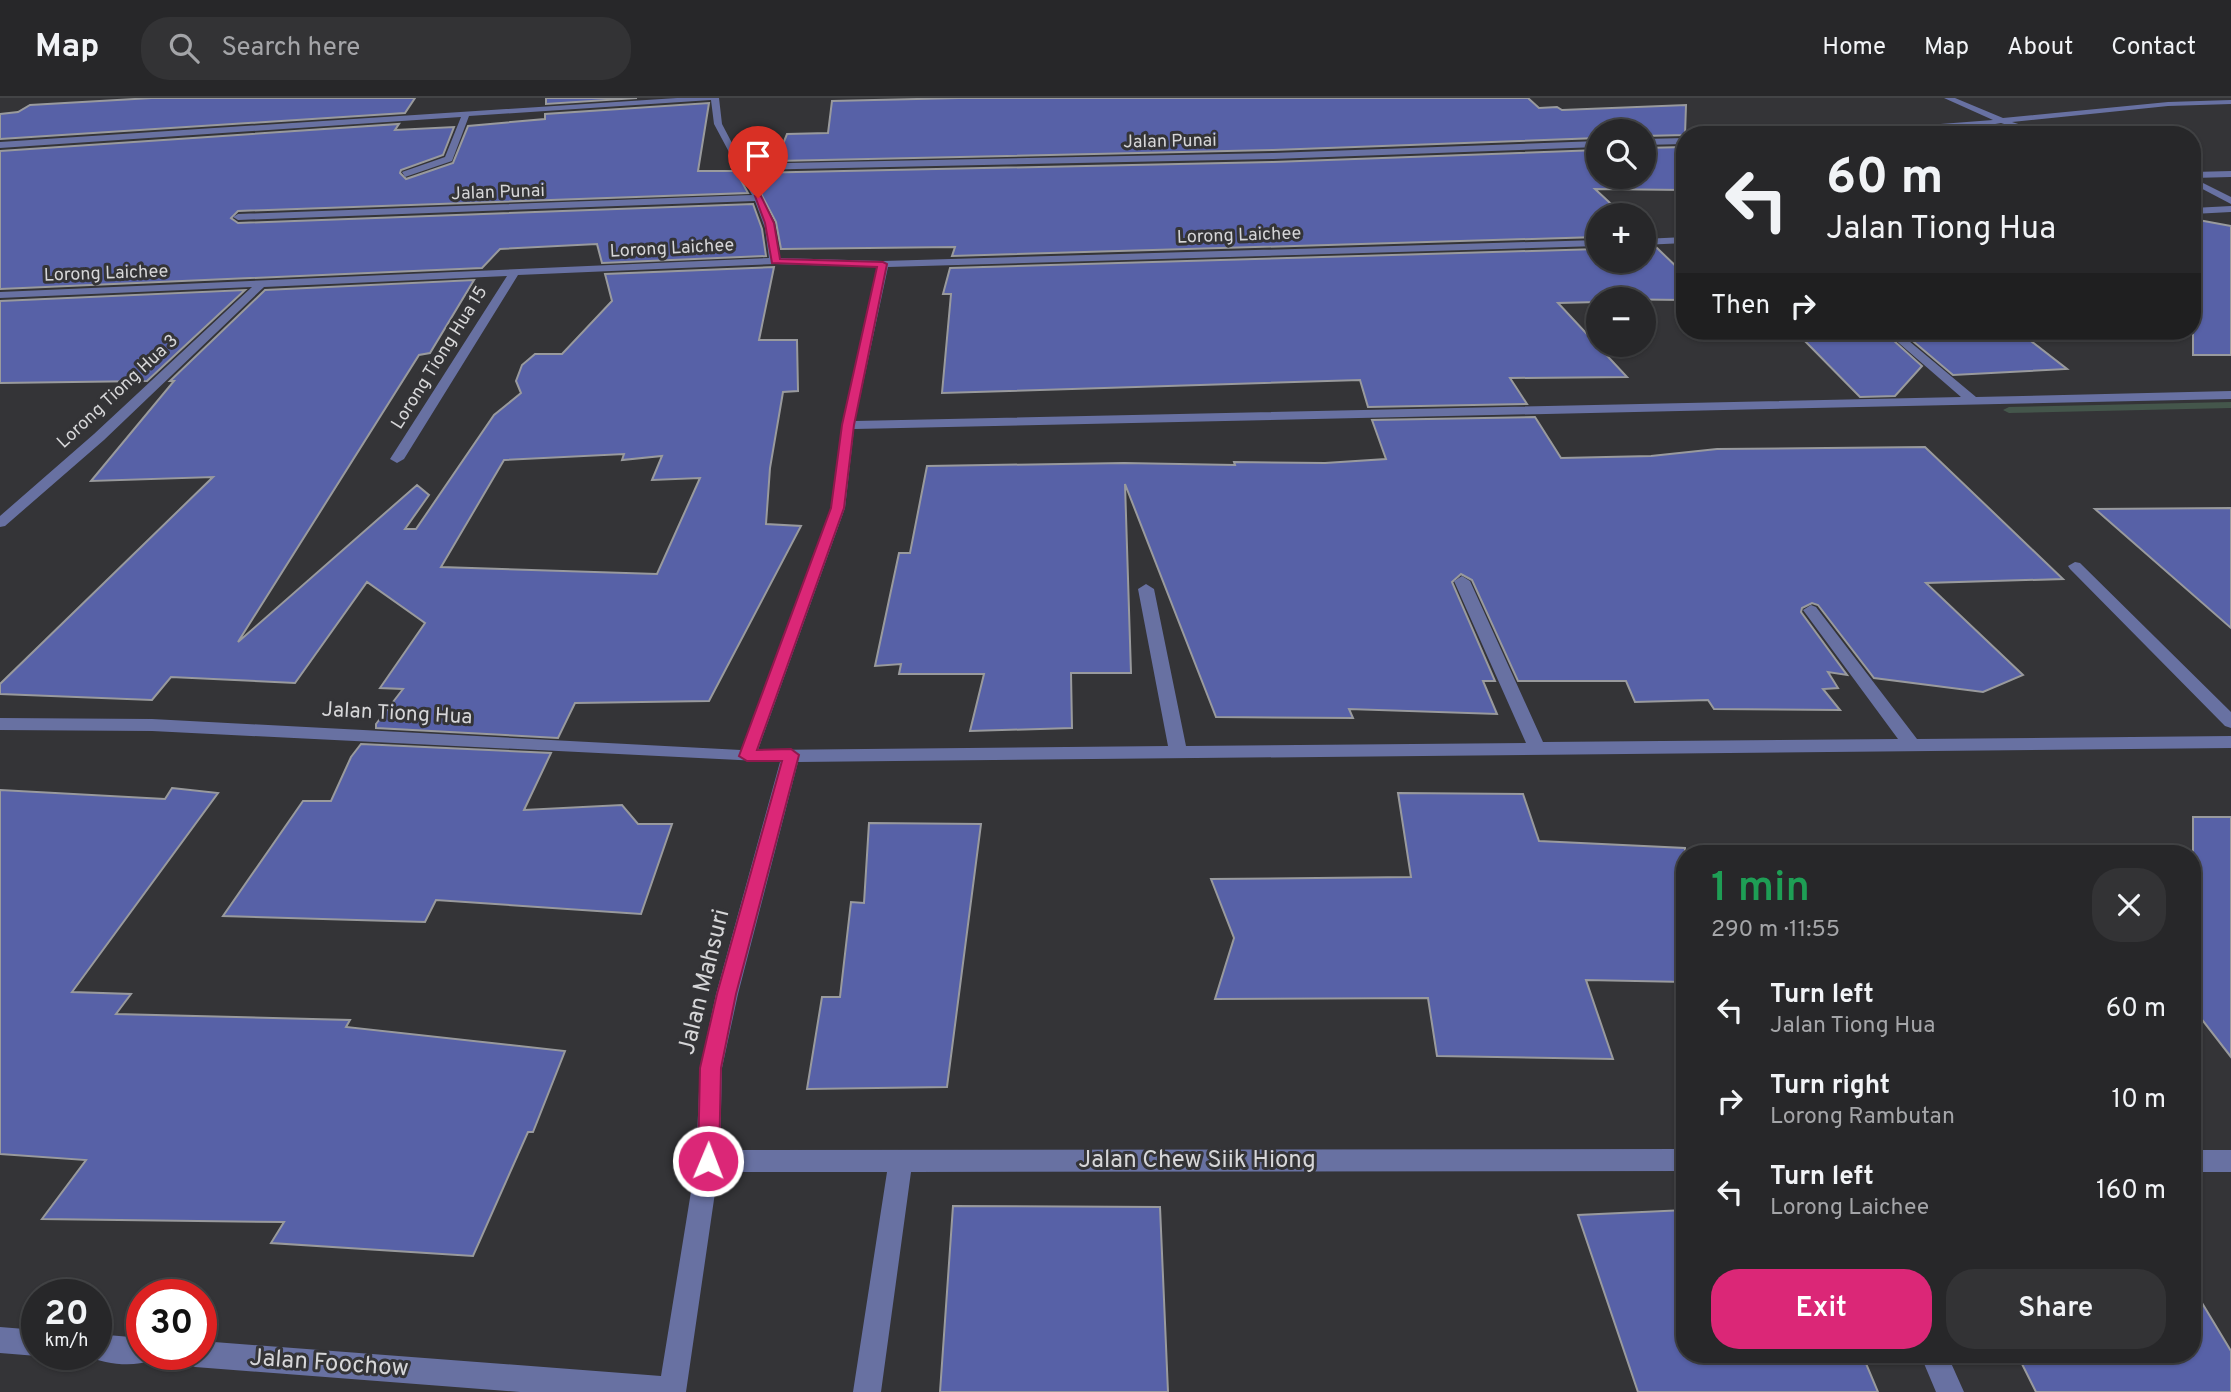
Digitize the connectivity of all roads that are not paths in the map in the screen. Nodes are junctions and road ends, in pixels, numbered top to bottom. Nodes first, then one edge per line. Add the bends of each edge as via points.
1 (714, 98) edge
2 (1948, 98) edge
3 (2231, 102) edge
4 (466, 115) junction
5 (2005, 122) junction
6 (1942, 126) edge
7 (2019, 126) edge
8 (1676, 141) edge
9 (1656, 142) edge
10 (1586, 144) edge
11 (0, 145) edge
12 (743, 167) junction
13 (405, 174) dead end
14 (2231, 174) edge
15 (2201, 175) edge
16 (2201, 185) edge
17 (758, 198) junction
18 (2231, 201) edge
19 (2231, 209) edge
20 (2201, 211) edge
21 (238, 217) dead end
22 (1676, 240) edge
23 (1656, 241) edge
24 (1586, 243) edge
25 (775, 261) junction
26 (883, 264) junction
27 (513, 275) junction
28 (259, 286) junction
29 (0, 295) edge
30 (1900, 340) edge
31 (2231, 395) edge
32 (1972, 399) junction
33 (848, 425) junction
34 (397, 459) dead end
35 (4, 516) edge
36 (2075, 566) dead end
37 (1462, 581) dead end
38 (1146, 589) dead end
39 (1811, 610) dead end
40 (2231, 722) edge
41 (0, 724) edge
42 (2231, 742) edge
43 (1912, 745) junction
44 (1537, 748) junction
45 (1178, 751) junction
46 (791, 755) junction
47 (747, 756) junction
48 (1676, 1160) edge
49 (708, 1161) junction
50 (901, 1161) junction
51 (2201, 1161) edge
52 (2231, 1161) edge
53 (0, 1340) edge
54 (21, 1342) edge
55 (217, 1356) edge
56 (1937, 1363) edge
57 (672, 1391) edge
58 (867, 1392) edge
59 (1950, 1392) edge

1 - 4 street
1 - 12 street via 712,106 722,137
2 - 5 street
3 - 5 street via 2155,105
4 - 11 street
4 - 13 street via 449,159
5 - 6 street
5 - 7 street
8 - 9 street
10 - 12 street, Jalan Punai
12 - 17 street
14 - 15 street
16 - 18 street
17 - 21 street, Jalan Punai
17 - 25 street via 769,223
19 - 20 street
22 - 23 street
24 - 26 street, Lorong Laichee
25 - 26 street, Lorong Laichee
25 - 27 street, Lorong Laichee
26 - 33 street
27 - 28 street, Lorong Laichee
27 - 34 street, Lorong Tiong Hua 15
28 - 29 street, Lorong Laichee
28 - 35 street, Lorong Tiong Hua 3 via 99,437
30 - 32 street
31 - 32 street
32 - 33 street
33 - 47 street via 838,508
36 - 40 street
37 - 44 street
38 - 45 street
39 - 43 street
41 - 47 street, Jalan Tiong Hua via 165,725
42 - 43 street, Jalan Tiong Hua
43 - 44 street, Jalan Tiong Hua
44 - 45 street, Jalan Tiong Hua
45 - 46 street, Jalan Tiong Hua
46 - 47 street, Jalan Tiong Hua
46 - 49 street, Jalan Mahsuri via 710,1068
48 - 50 street, Jalan Chew Siik Hiong
49 - 50 street, Jalan Chew Siik Hiong
49 - 57 street, Jalan Mahsuri
50 - 58 street
51 - 52 street
53 - 54 street
55 - 57 street, Jalan Foochow
56 - 59 street

